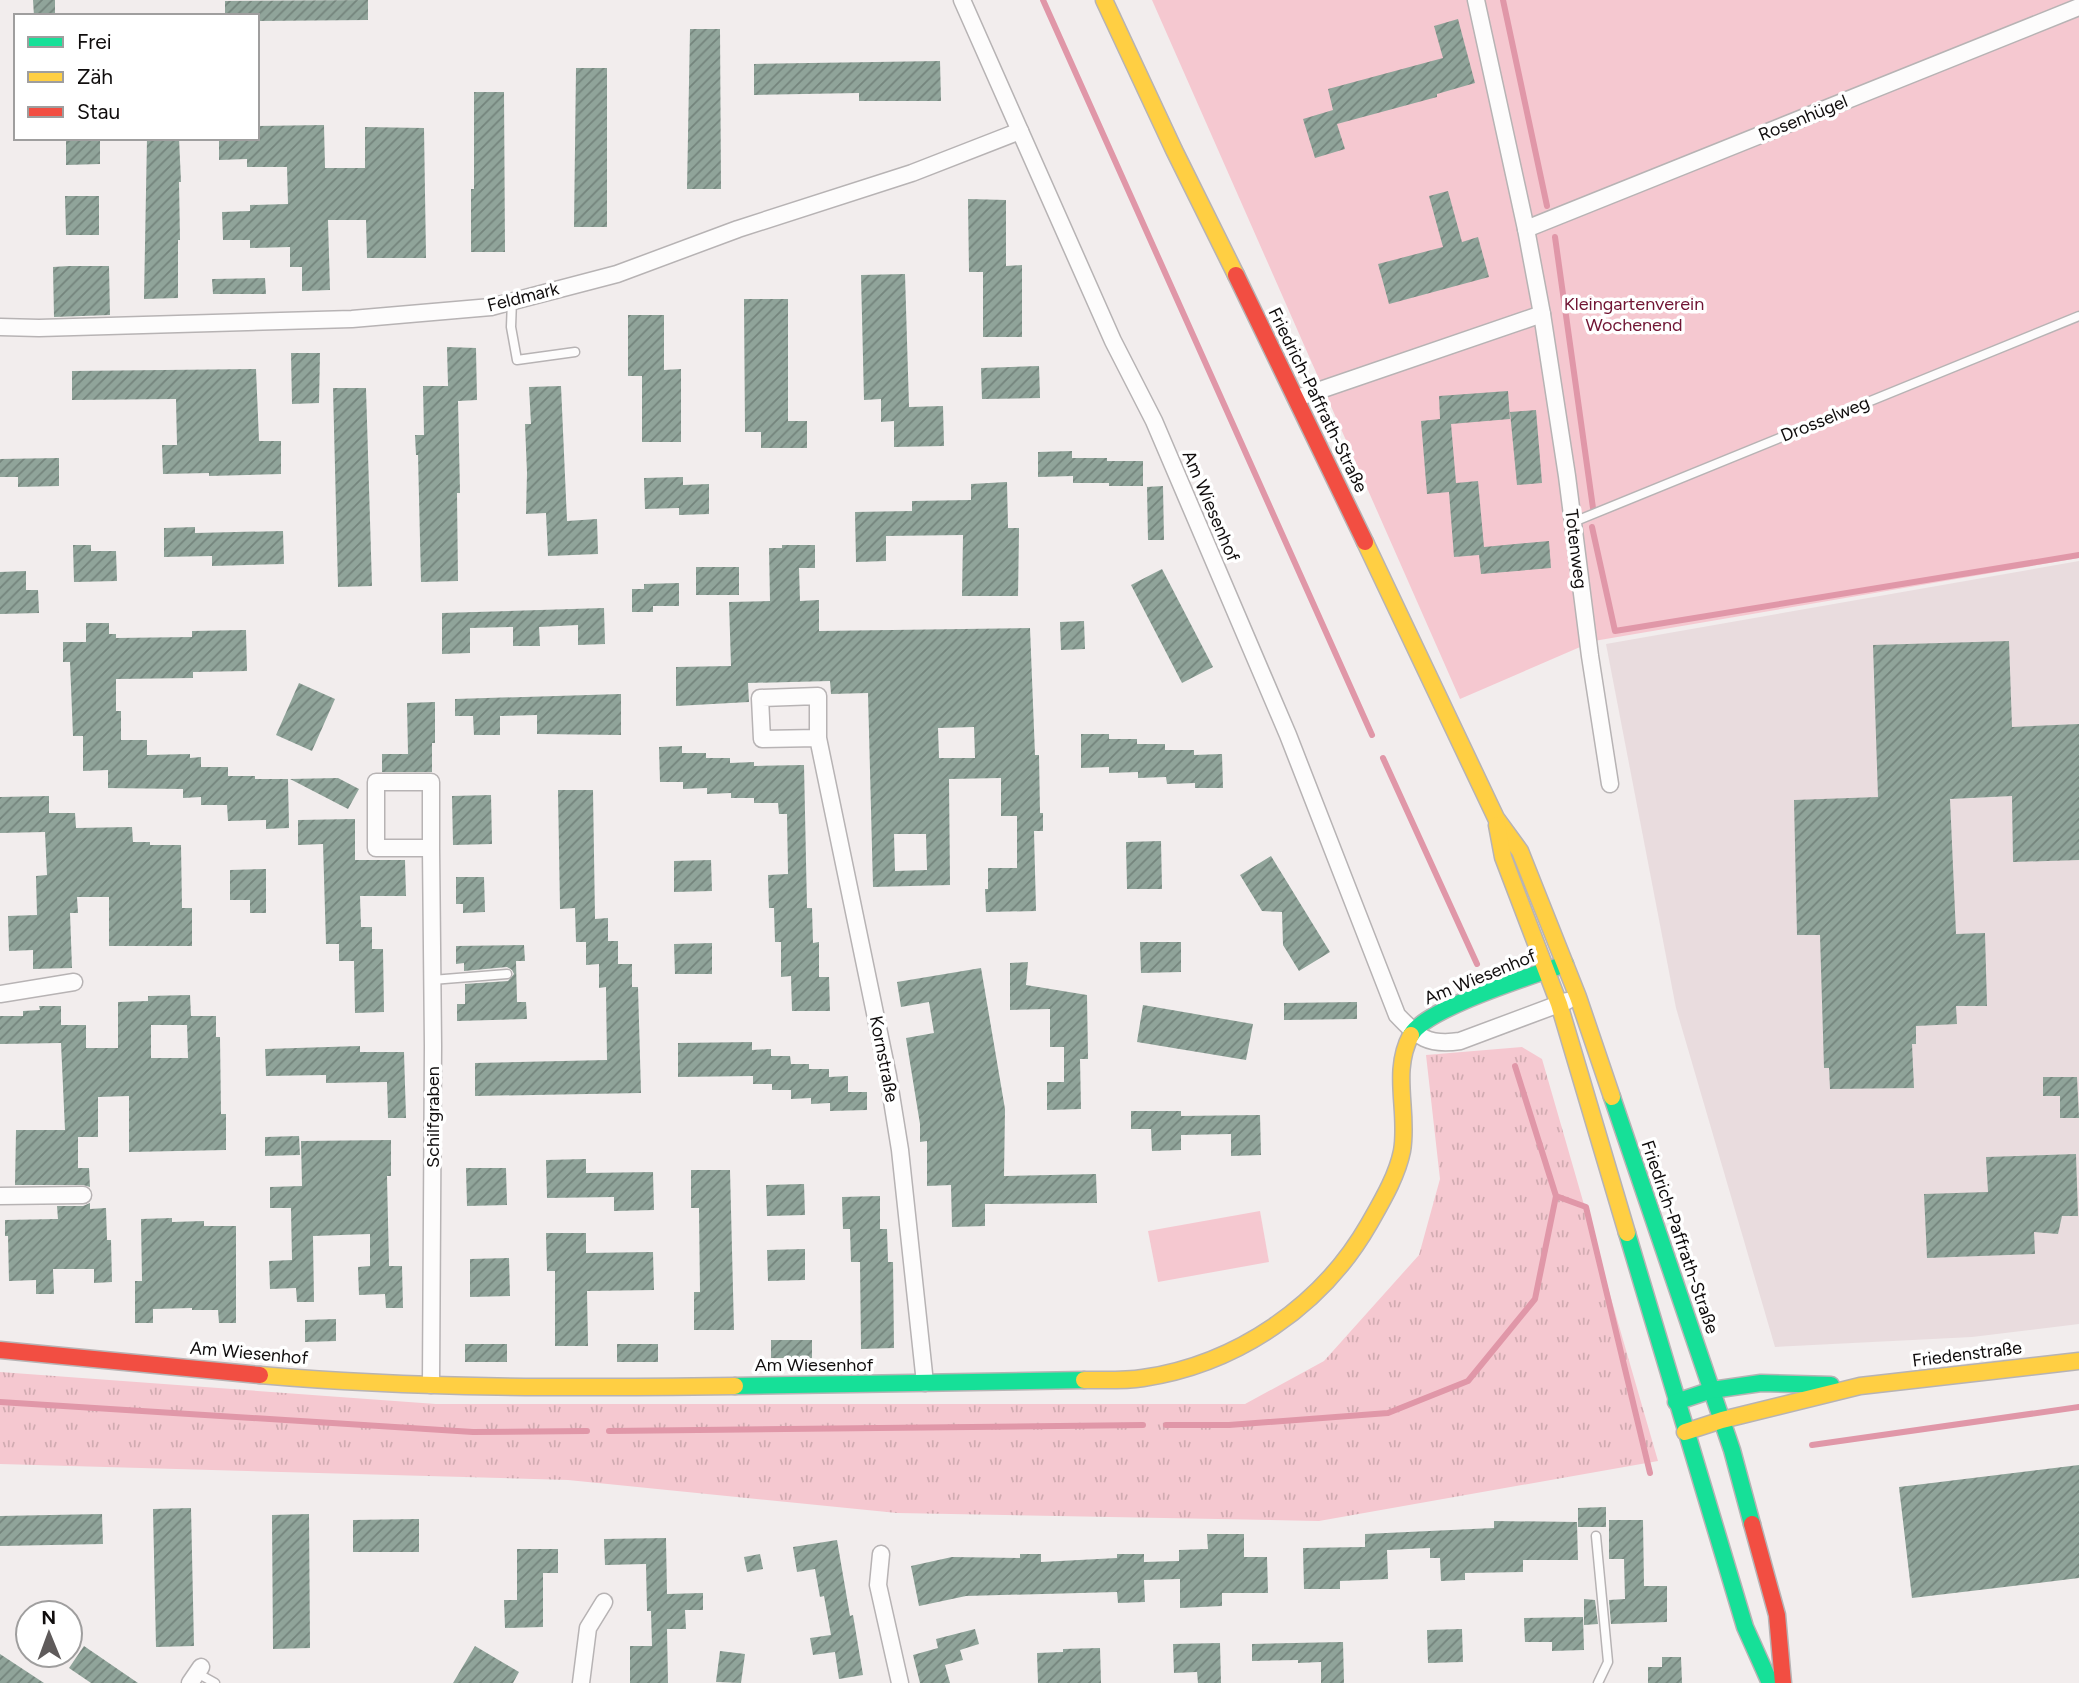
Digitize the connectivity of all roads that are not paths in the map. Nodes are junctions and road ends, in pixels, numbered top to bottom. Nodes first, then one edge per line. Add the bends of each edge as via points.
1 (962, 0) edge
2 (1104, 0) edge
3 (1476, 0) edge
4 (2079, 7) edge
5 (1020, 131) junction
6 (1527, 229) junction
7 (512, 300) junction
8 (1542, 314) junction
9 (2079, 316) edge
10 (0, 327) edge
11 (575, 352) dead end
12 (1297, 398) junction
13 (1571, 523) junction
14 (818, 738) dead end
15 (1611, 785) dead end
16 (1496, 818) junction
17 (431, 848) junction
18 (1565, 964) junction
19 (1547, 971) junction
20 (506, 974) dead end
21 (432, 980) junction
22 (74, 982) dead end
23 (0, 994) edge
24 (1578, 997) junction
25 (1559, 1004) junction
26 (1412, 1031) junction
27 (83, 1195) dead end
28 (0, 1196) edge
29 (0, 1350) edge
30 (2079, 1360) edge
31 (925, 1383) junction
32 (431, 1385) junction
33 (1860, 1386) junction
34 (1712, 1390) junction
35 (1676, 1402) junction
36 (1722, 1420) junction
37 (1685, 1432) junction
38 (1596, 1536) dead end
39 (881, 1554) dead end
40 (604, 1602) dead end
41 (196, 1674) edge
42 (215, 1683) edge
43 (581, 1683) edge
44 (900, 1683) edge
45 (1598, 1683) edge
46 (1770, 1683) edge
47 (1783, 1683) edge

1 - 5 street, Am Wiesenhof
2 - 12 main road, Friedrich-Paffrath-Straße
3 - 6 street, Totenweg
4 - 6 street, Rosenhügel
5 - 7 street, Feldmark via 617,274
5 - 26 street, Am Wiesenhof via 1112,341 1154,421 1288,736 1386,992 1397,1015
6 - 8 street, Totenweg
7 - 10 street, Feldmark via 491,307 352,319
7 - 11 lane via 517,360
8 - 12 street
8 - 13 street, Totenweg
9 - 13 lane, Drosselweg
12 - 16 main road, Friedrich-Paffrath-Straße
13 - 15 street, Totenweg
14 - 31 street, Kornstraße via 888,1076
16 - 18 main road, Friedrich-Paffrath-Straße via 1520,851
16 - 19 main road, Friedrich-Paffrath-Straße via 1503,857
17 - 17 street, Schilfgraben via 431,782 376,782 376,848
17 - 21 street, Schilfgraben
18 - 19 main road, Am Wiesenhof
18 - 24 main road, Friedrich-Paffrath-Straße
19 - 25 main road, Friedrich-Paffrath-Straße
19 - 26 main road, Am Wiesenhof via 1443,1010
20 - 21 lane
21 - 32 street, Schilfgraben
22 - 23 street
24 - 25 street
24 - 34 main road, Friedrich-Paffrath-Straße
25 - 26 street via 1453,1042 1424,1040
25 - 35 main road, Friedrich-Paffrath-Straße
26 - 31 main road, Am Wiesenhof via 1400,1077 1404,1131 1397,1170 1371,1223 1330,1279 1300,1309 1266,1333 1204,1364 1140,1380
27 - 28 street
29 - 32 main road, Am Wiesenhof
30 - 33 main road, Friedenstraße
31 - 32 main road, Am Wiesenhof via 601,1388
33 - 34 main road, Friedenstraße via 1760,1383
33 - 36 main road, Friedenstraße
34 - 35 main road, Friedenstraße
34 - 36 main road, Friedrich-Paffrath-Straße
35 - 37 main road, Friedrich-Paffrath-Straße
36 - 37 main road, Friedenstraße
36 - 47 main road, Friedrich-Paffrath-Straße via 1777,1615
37 - 46 main road, Friedrich-Paffrath-Straße via 1745,1628
38 - 45 lane via 1608,1662
39 - 44 street via 878,1585
40 - 43 street via 588,1628
41 - 42 lane

